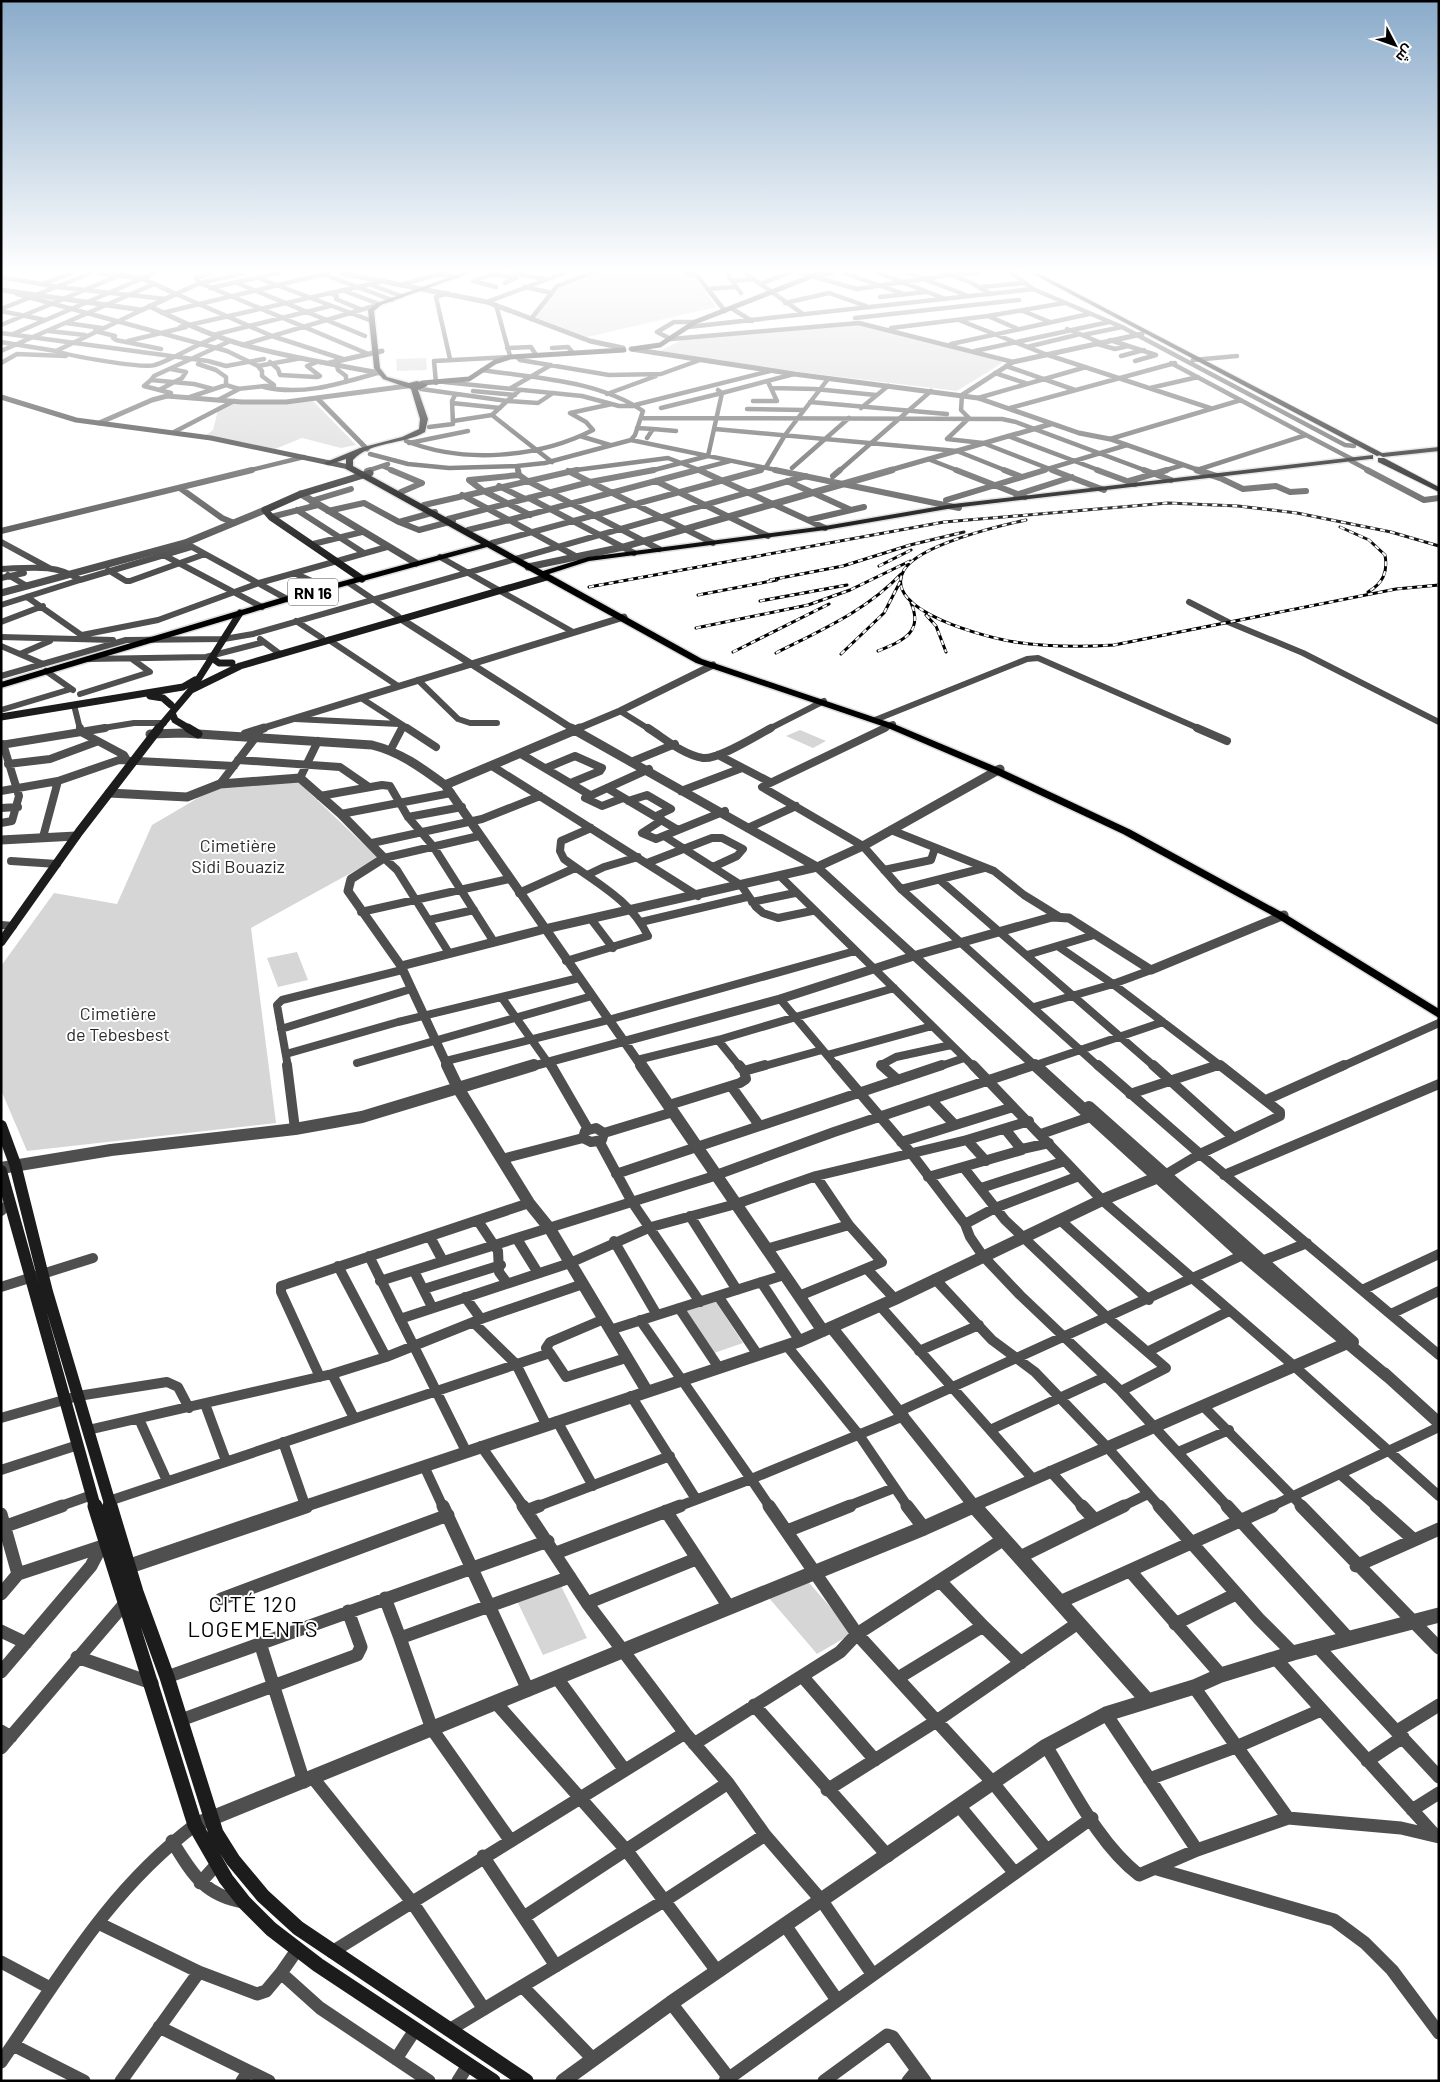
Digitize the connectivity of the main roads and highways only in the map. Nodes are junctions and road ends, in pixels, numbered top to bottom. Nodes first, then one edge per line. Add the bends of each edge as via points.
1 (379, 370) edge
2 (386, 370) edge
3 (482, 370) edge
4 (1209, 370) edge
5 (1212, 370) edge
6 (416, 386) junction
7 (1, 398) edge
8 (1439, 450) edge
9 (351, 455) junction
10 (1379, 457) junction
11 (328, 463) junction
12 (367, 463) junction
13 (349, 467) junction
14 (1215, 476) junction
15 (1439, 488) edge
16 (1102, 490) junction
17 (962, 506) junction
18 (432, 512) junction
19 (450, 521) junction
20 (489, 544) junction
21 (547, 575) junction
22 (362, 578) junction
23 (240, 613) junction
24 (133, 642) junction
25 (278, 652) junction
26 (211, 657) junction
27 (232, 663) junction
28 (200, 678) junction
29 (1, 684) edge
30 (187, 688) junction
31 (149, 696) junction
32 (172, 709) junction
33 (1, 717) edge
34 (1, 721) edge
35 (198, 734) road end
36 (1, 942) edge
37 (1439, 1012) edge
38 (1, 1126) edge
39 (6, 1168) edge
40 (6, 1207) edge
41 (37, 1277) junction
42 (71, 1397) junction
43 (494, 2081) edge
44 (526, 2081) edge

1 - 6 main road via 385,378
2 - 6 main road via 388,374
3 - 6 main road via 469,382
4 - 10 highway via 1324,432
5 - 10 highway
6 - 12 main road via 424,419 422,430
6 - 12 main road via 427,406 429,427 425,434
7 - 11 main road via 61,417 174,432
8 - 10 main road
9 - 11 main road
9 - 12 main road
9 - 13 main road
10 - 14 main road
10 - 15 highway
11 - 13 main road
12 - 13 main road
12 - 18 main road
12 - 18 main road via 401,492
12 - 22 main road via 265,510
14 - 16 main road
14 - 16 main road via 1132,483
16 - 17 main road
16 - 17 main road via 1022,496
17 - 21 main road via 817,532 588,562
17 - 21 main road via 580,561
18 - 19 main road
19 - 20 main road
19 - 20 main road
20 - 21 main road
20 - 22 main road, RN 16
21 - 25 main road
21 - 37 main road via 712,666 877,719 999,770 1138,834 1282,916
22 - 23 main road, RN 16
23 - 24 main road, RN 16 via 158,638
23 - 26 main road
24 - 29 main road, RN 16
24 - 29 main road, RN 16 via 89,659 45,668
25 - 27 main road
25 - 30 main road
26 - 27 main road via 219,663
26 - 28 main road
26 - 30 main road
27 - 28 main road
28 - 30 main road
30 - 31 main road
30 - 32 main road
30 - 33 main road
31 - 32 main road via 163,698
31 - 34 main road
32 - 35 main road via 175,720
32 - 36 main road via 130,760
38 - 39 main road
39 - 40 main road
39 - 41 main road
40 - 41 main road
41 - 42 main road
42 - 43 main road via 78,1445 103,1546 152,1683 195,1825 217,1864 244,1902 297,1950
42 - 44 main road via 88,1430 136,1592 223,1847 272,1907 332,1952

